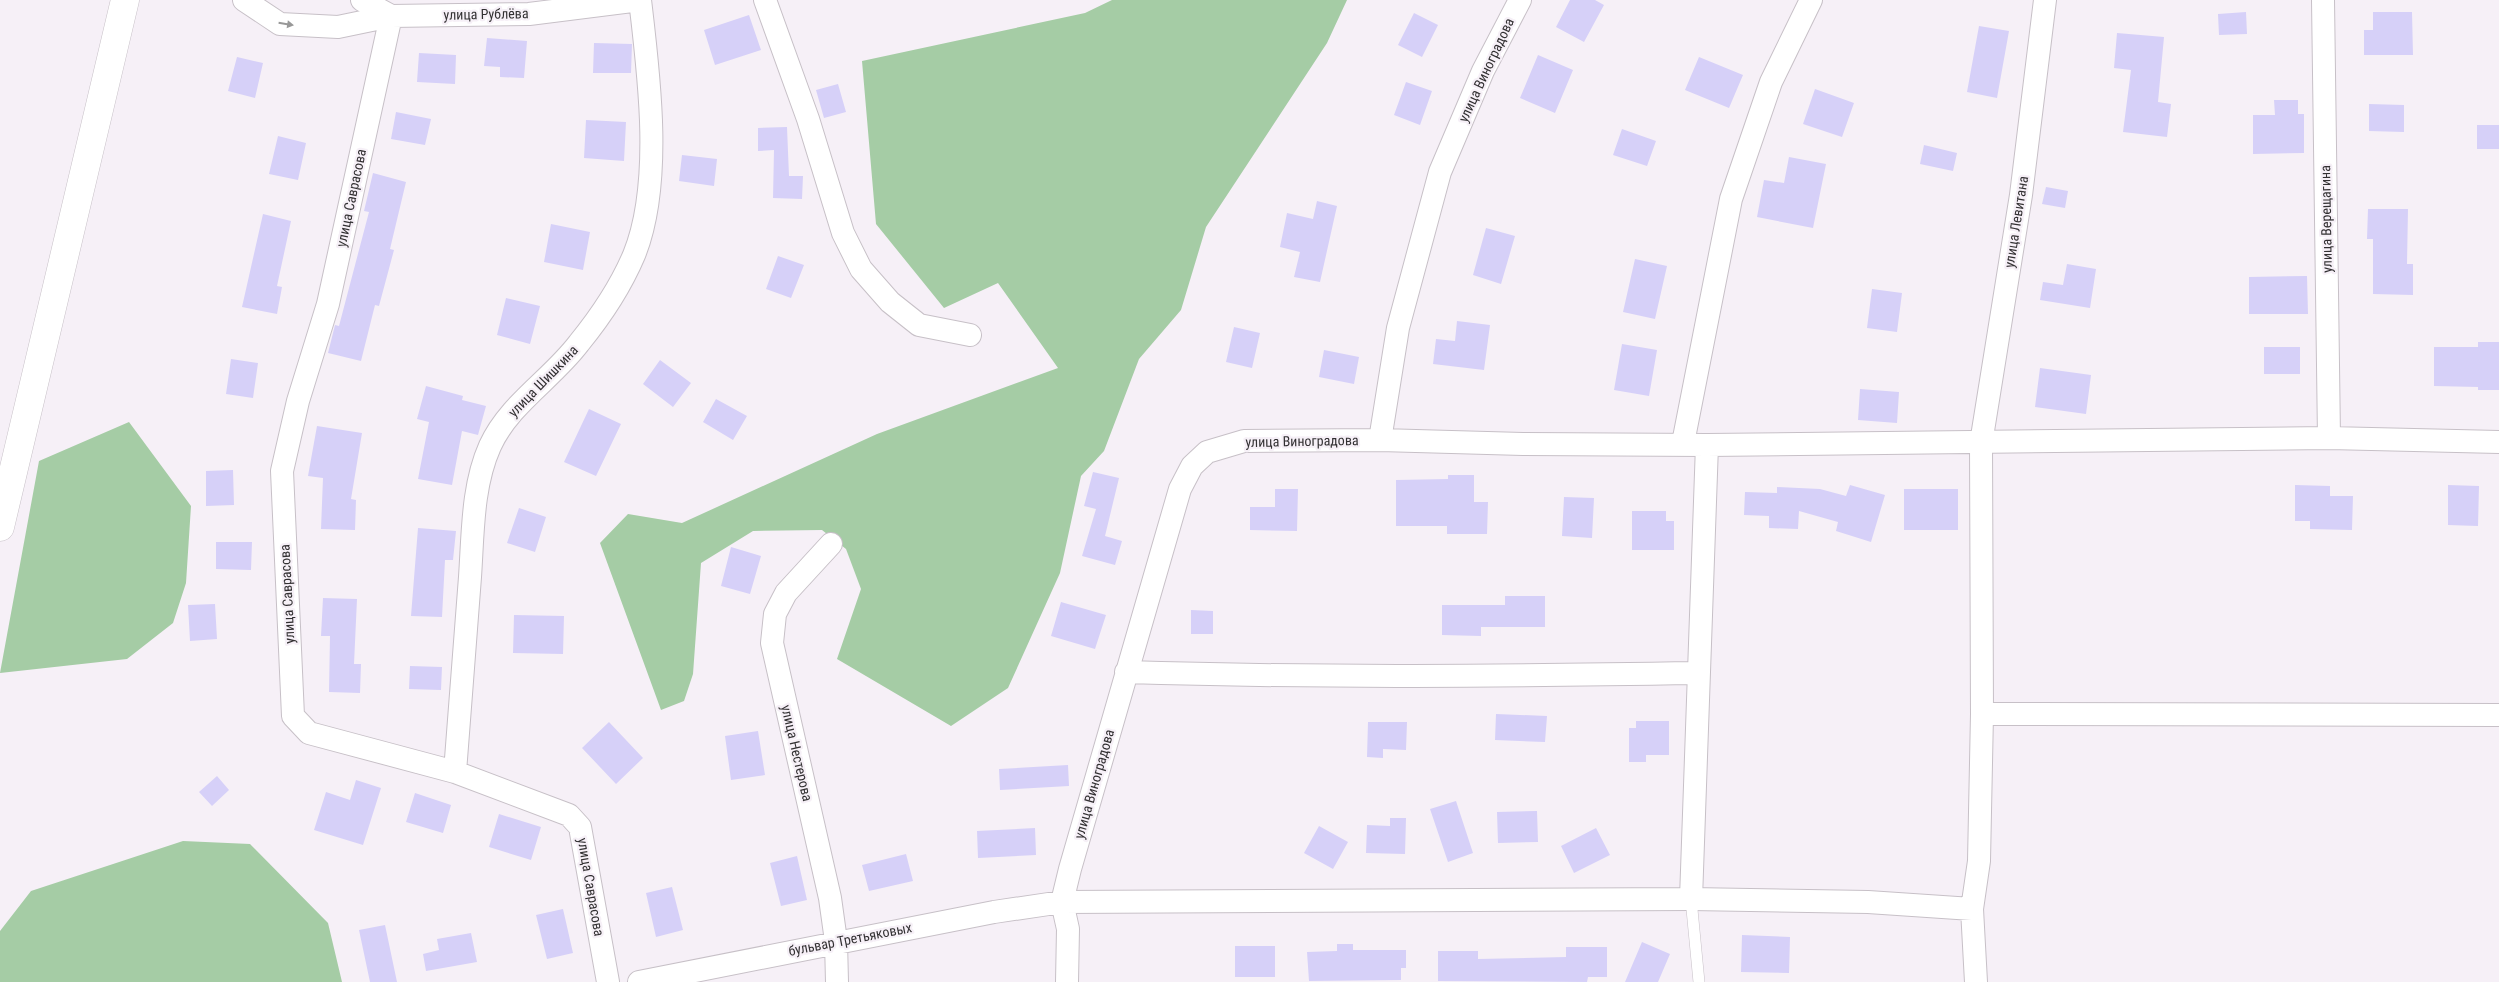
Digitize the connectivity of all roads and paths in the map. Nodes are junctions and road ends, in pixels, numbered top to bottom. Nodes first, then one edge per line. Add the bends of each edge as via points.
1 (125, 0) edge
2 (244, 0) edge
3 (362, 0) edge
4 (640, 0) edge
5 (765, 0) edge
6 (1520, 0) edge
7 (1811, 0) edge
8 (2045, 0) edge
9 (2323, 0) edge
10 (390, 16) junction
11 (970, 335) dead end
12 (2329, 438) junction
13 (1380, 440) junction
14 (2499, 442) edge
15 (1682, 443) junction
16 (1981, 443) junction
17 (1708, 445) junction
18 (0, 528) edge
19 (831, 544) dead end
20 (1126, 672) junction
21 (1699, 673) junction
22 (1982, 714) junction
23 (2499, 715) edge
24 (455, 772) junction
25 (1691, 899) junction
26 (1062, 902) junction
27 (1972, 909) junction
28 (836, 941) junction
29 (608, 982) edge
30 (639, 982) edge
31 (837, 982) edge
32 (1068, 982) edge
33 (1699, 982) edge
34 (1976, 982) edge

1 - 18 street
2 -> 10 street, улица Рублёва via 280,24 338,27
3 - 10 street
4 - 10 street, улица Рублёва via 529,14
4 - 24 street, улица Шишкина via 649,76 651,163 645,210 634,254 612,299 578,345 507,418 490,446 476,492
5 - 11 street via 808,119 843,232 861,269 890,302 918,325
6 - 13 street, улица Виноградова via 1483,71 1440,172 1398,328
7 - 15 street via 1771,82 1731,199
8 - 16 street, улица Левитана via 2021,195
9 - 12 street, улица Верещагина
10 - 24 street, улица Саврасова via 328,304 298,401 282,471 293,716 309,733
12 - 14 street
12 - 16 street
13 - 15 street via 1523,444
13 - 20 street, улица Виноградова via 1244,441 1207,452 1192,466 1180,489
15 - 17 street
16 - 17 street
16 - 22 street, улица Левитана
17 - 21 street
19 - 28 street, улица Нестерова via 786,593 775,614 772,643 830,898
20 - 21 street via 1265,677
20 - 26 street, улица Виноградова
21 - 25 street
22 - 23 street
22 - 27 street, улица Левитана via 1979,861
24 - 29 street, улица Саврасова via 569,815 580,828
25 - 26 street, бульвар Третьяковых
25 - 27 street, бульвар Третьяковых via 1868,902
25 - 33 lane
26 - 28 street, бульвар Третьяковых
26 - 32 street via 1068,929
27 - 34 street, улица Левитана
28 - 30 street, бульвар Третьяковых
28 - 31 street, улица Нестерова

